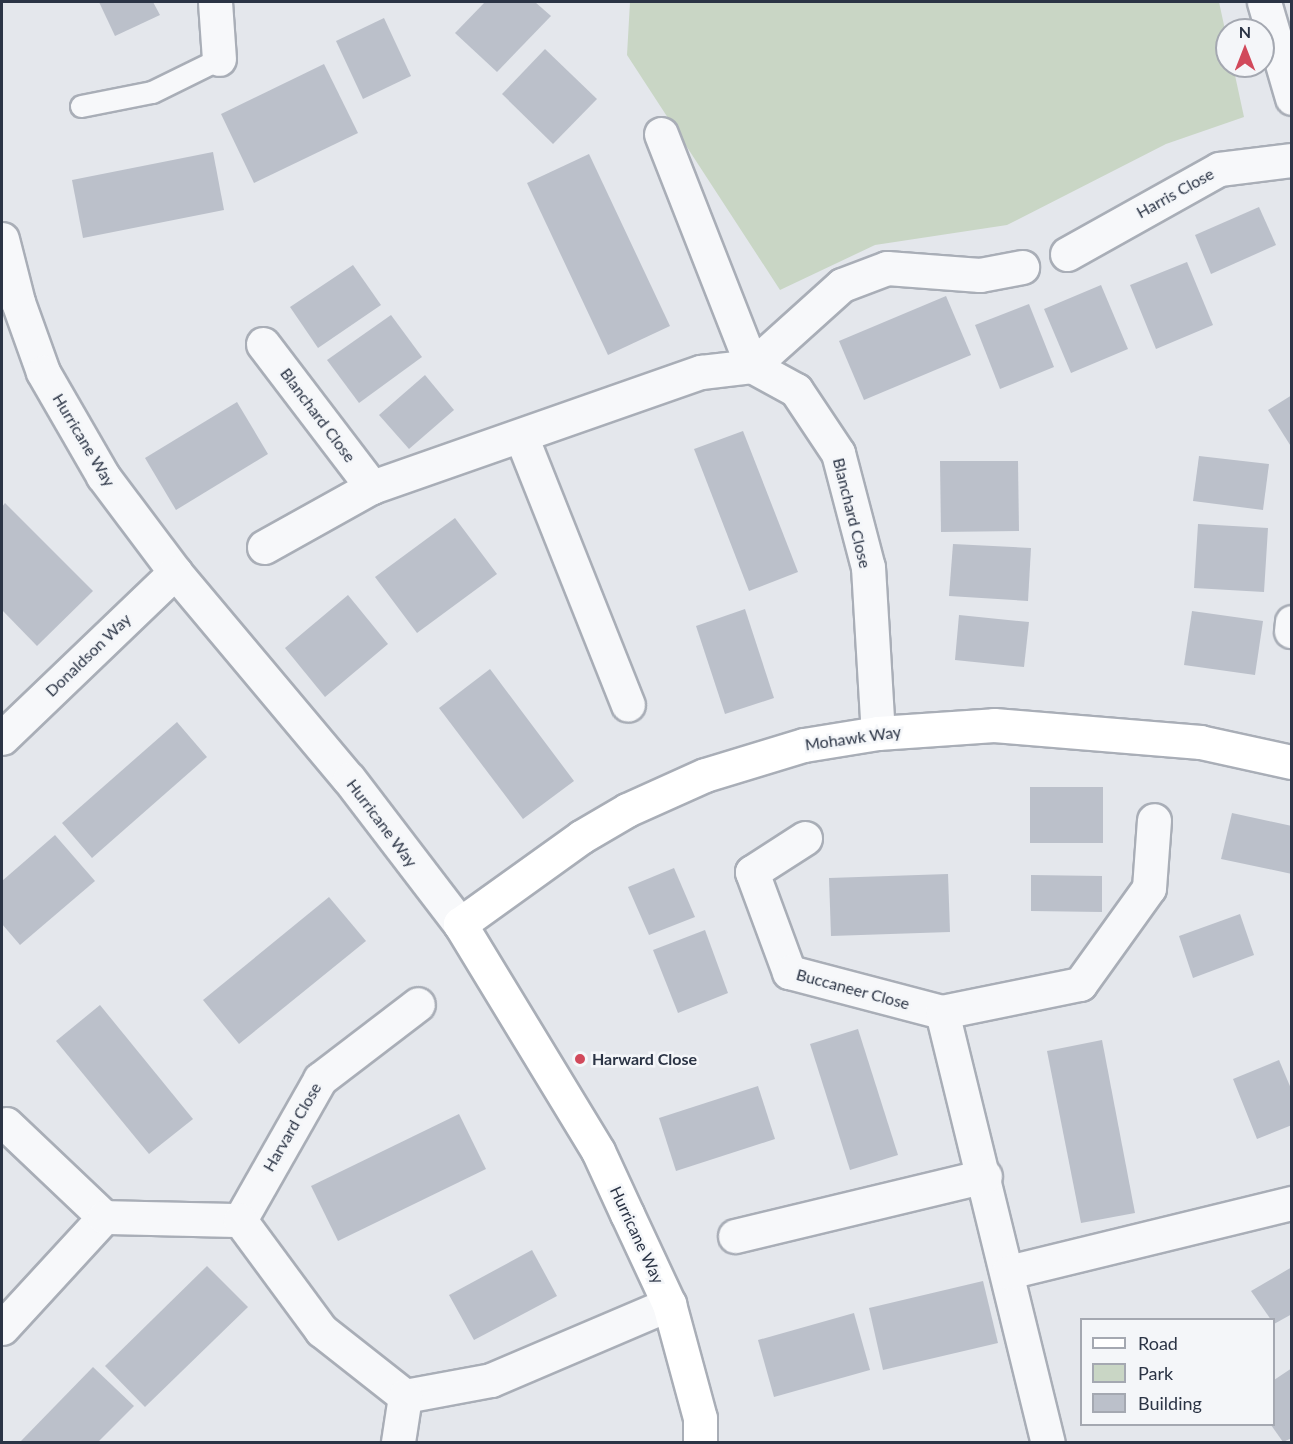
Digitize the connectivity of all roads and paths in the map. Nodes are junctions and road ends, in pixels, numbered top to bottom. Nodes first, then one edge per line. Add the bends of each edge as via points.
1 (215, 2) edge
2 (1264, 2) edge
3 (219, 59) joint
4 (1292, 98) edge
5 (81, 106) dead end
6 (661, 134) dead end
7 (1292, 160) edge
8 (2, 239) edge
9 (1067, 254) dead end
10 (1022, 267) dead end
11 (263, 344) dead end
12 (752, 366) junction
13 (521, 436) junction
14 (372, 487) junction
15 (264, 547) dead end
16 (175, 572) junction
17 (1292, 622) edge
18 (1291, 631) edge
19 (628, 705) dead end
20 (878, 733) junction
21 (2, 738) edge
22 (1292, 762) edge
23 (1154, 820) dead end
24 (805, 837) dead end
25 (460, 924) junction
26 (418, 1004) dead end
27 (942, 1012) junction
28 (6, 1124) dead end
29 (985, 1176) junction
30 (1292, 1203) edge
31 (104, 1217) junction
32 (240, 1220) junction
33 (735, 1236) dead end
34 (1008, 1272) junction
35 (669, 1304) junction
36 (2, 1328) edge
37 (405, 1396) junction
38 (398, 1443) edge
39 (700, 1443) edge
40 (1048, 1443) edge

1 - 3 street
2 - 4 street
3 - 5 lane via 152,92
6 - 12 street
7 - 9 street, Harris Close via 1219,169
8 - 16 street, Hurricane Way via 18,302 43,372 103,476
10 - 12 street via 980,274 887,268 864,276 842,285
11 - 14 street, Blanchard Close
12 - 13 street via 701,372
12 - 20 street, Blanchard Close via 796,390 838,453 868,567
13 - 14 street
13 - 19 street
14 - 15 street
16 - 21 street, Donaldson Way
16 - 25 street, Hurricane Way via 349,779
17 - 18 street
20 - 22 street, Mohawk Way via 994,725 1052,728 1200,742
20 - 25 street, Mohawk Way via 804,745 748,760 664,791 580,837
23 - 27 street, Buccaneer Close via 1149,888 1080,984
24 - 27 street, Buccaneer Close via 752,872 789,972
25 - 35 street, Hurricane Way via 598,1151
26 - 32 street, Harvard Close via 320,1078
27 - 29 street
28 - 31 street
29 - 33 street
29 - 34 street
30 - 34 street
31 - 32 street
31 - 36 street
32 - 37 street via 321,1330
34 - 40 street
35 - 37 street via 491,1380
35 - 39 street, Hurricane Way via 700,1418
37 - 38 street

